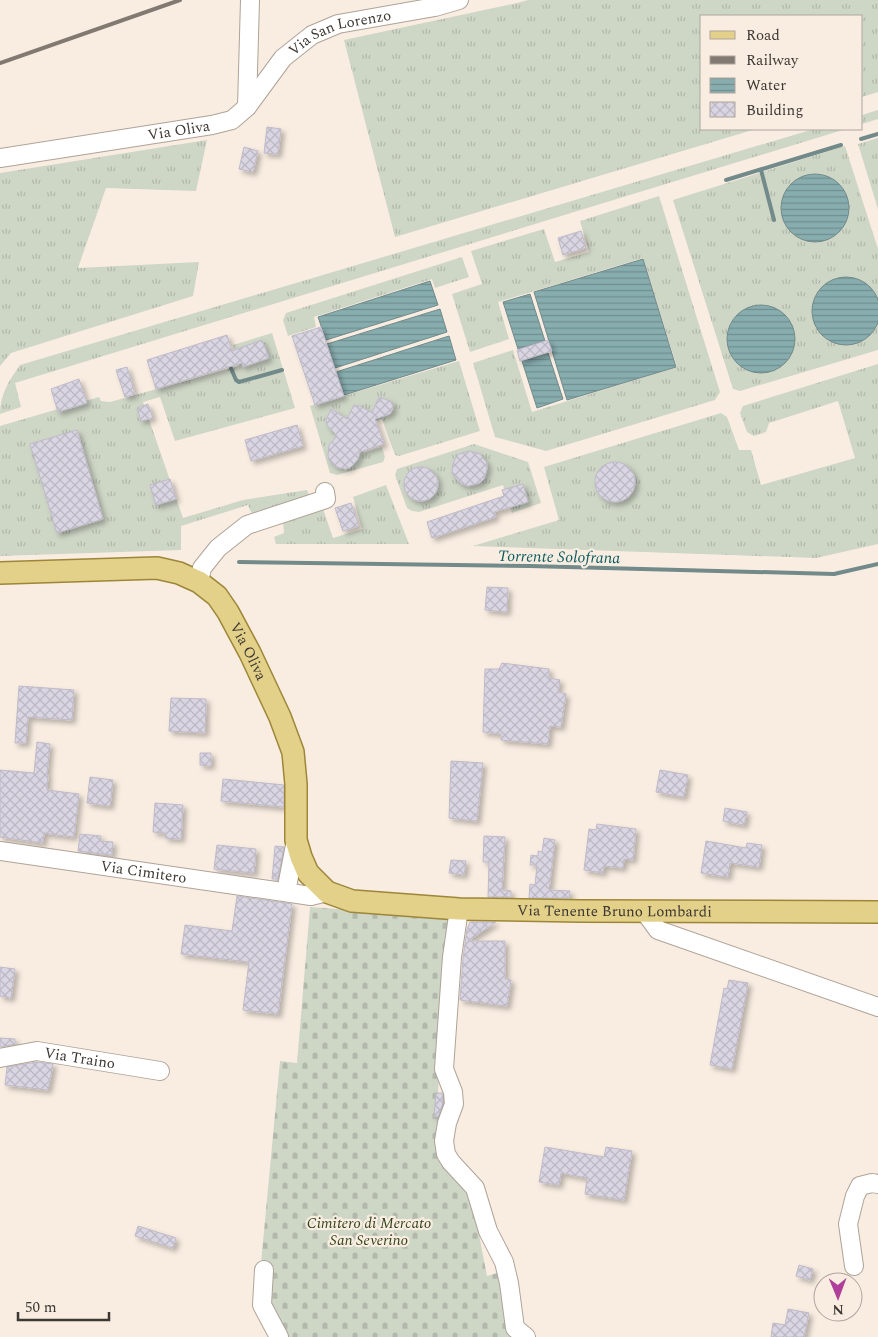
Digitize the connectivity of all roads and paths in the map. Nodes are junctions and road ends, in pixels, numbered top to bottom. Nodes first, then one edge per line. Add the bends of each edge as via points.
1 (250, 0) edge
2 (459, 0) edge
3 (247, 107) junction
4 (0, 158) edge
5 (325, 492) dead end
6 (0, 573) edge
7 (199, 582) junction
8 (296, 840) junction
9 (0, 854) edge
10 (308, 873) junction
11 (286, 892) junction
12 (327, 892) junction
13 (352, 900) joint
14 (459, 909) junction
15 (644, 911) junction
16 (878, 912) edge
17 (878, 1007) edge
18 (0, 1058) edge
19 (160, 1071) dead end
20 (878, 1184) edge
21 (854, 1266) dead end
22 (264, 1270) dead end
23 (279, 1337) edge
24 (526, 1337) edge

1 - 3 street
2 - 3 street, Via San Lorenzo via 338,24 312,34 283,58
3 - 4 street, Via Oliva via 232,120 212,125
5 - 7 street via 326,500 247,525 218,548 202,568
6 - 7 main road, Via Oliva via 158,568
7 - 8 main road, Via Oliva via 217,596 228,612 280,716 292,752 296,784
8 - 10 main road, Via Oliva
8 - 11 street
9 - 11 street, Via Cimitero
10 - 11 street
10 - 12 main road, Via Oliva
11 - 12 street, Via Cimitero via 311,896
12 - 13 main road, Via Oliva
13 - 14 main road, Via Tenente Bruno Lombardi
14 - 15 main road, Via Tenente Bruno Lombardi
14 - 24 street via 444,1069 454,1104 444,1141 446,1154 475,1188 488,1231 504,1262 515,1328
15 - 16 main road, Via Tenente Bruno Lombardi
15 - 17 street via 658,930
18 - 19 street, Via Traino via 38,1051
20 - 21 street via 860,1186 855,1196 848,1224
22 - 23 street via 262,1305

